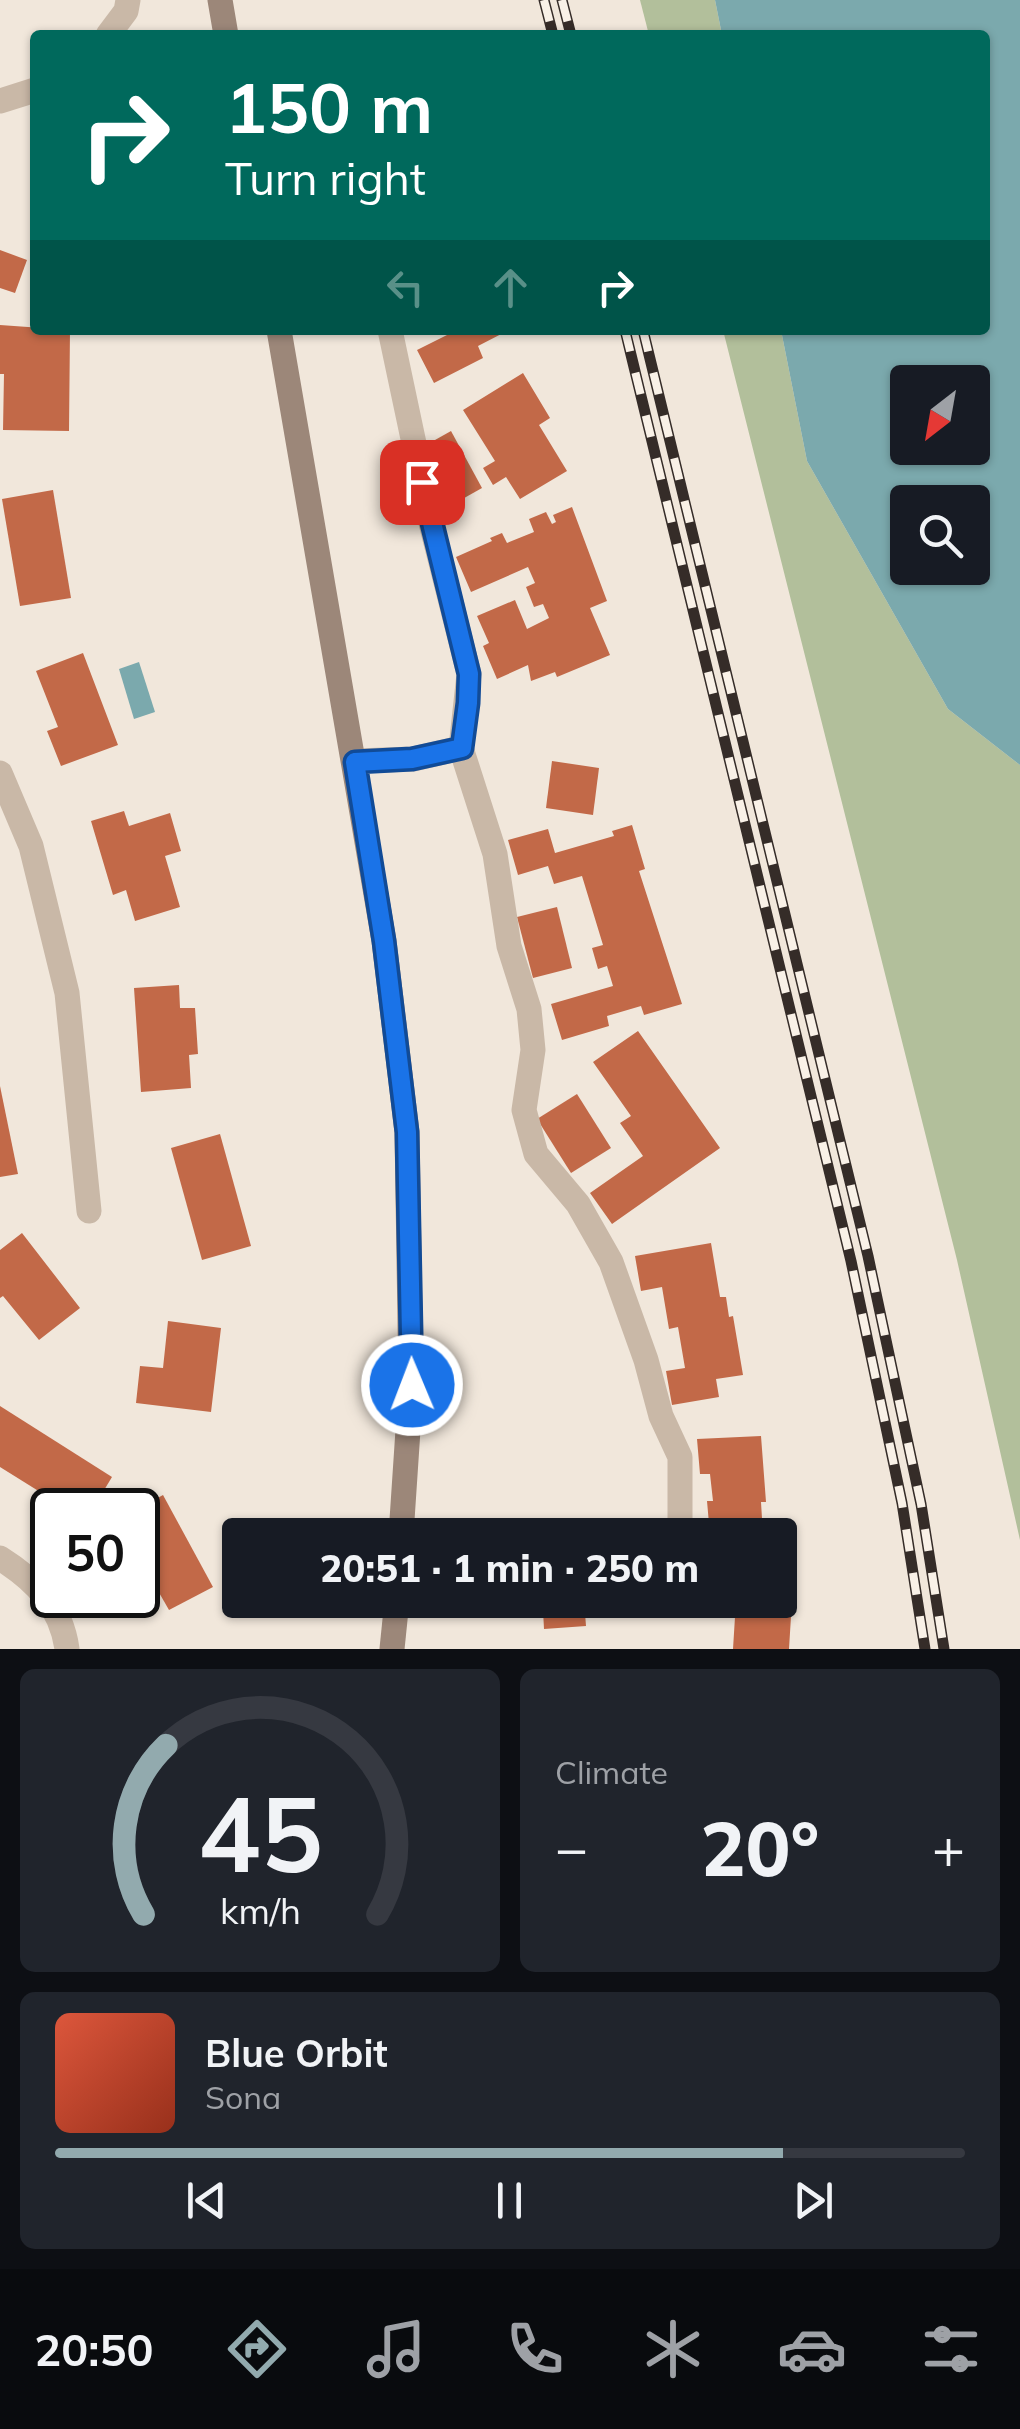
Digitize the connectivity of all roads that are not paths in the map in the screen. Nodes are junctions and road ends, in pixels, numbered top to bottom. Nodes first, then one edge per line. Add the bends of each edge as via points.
1 (128, 0) edge
2 (220, 0) edge
3 (112, 30) edge
4 (225, 30) edge
5 (30, 92) edge
6 (0, 101) edge
7 (280, 335) edge
8 (391, 335) edge
9 (462, 748) junction
10 (355, 762) junction
11 (0, 772) edge
12 (89, 1211) dead end
13 (402, 1518) edge
14 (680, 1518) edge
15 (0, 1558) edge
16 (395, 1618) edge
17 (67, 1649) edge
18 (392, 1649) edge

1 - 3 street
2 - 4 main road
5 - 6 street
7 - 10 main road
8 - 9 street via 469,674
9 - 10 street
9 - 14 street via 495,854 508,946 529,1009 533,1050 524,1110 536,1154 578,1204 611,1262 680,1457
10 - 13 main road via 407,1132 412,1385
11 - 12 street via 32,846 67,992
15 - 17 street via 31,1578 56,1613
16 - 18 main road

